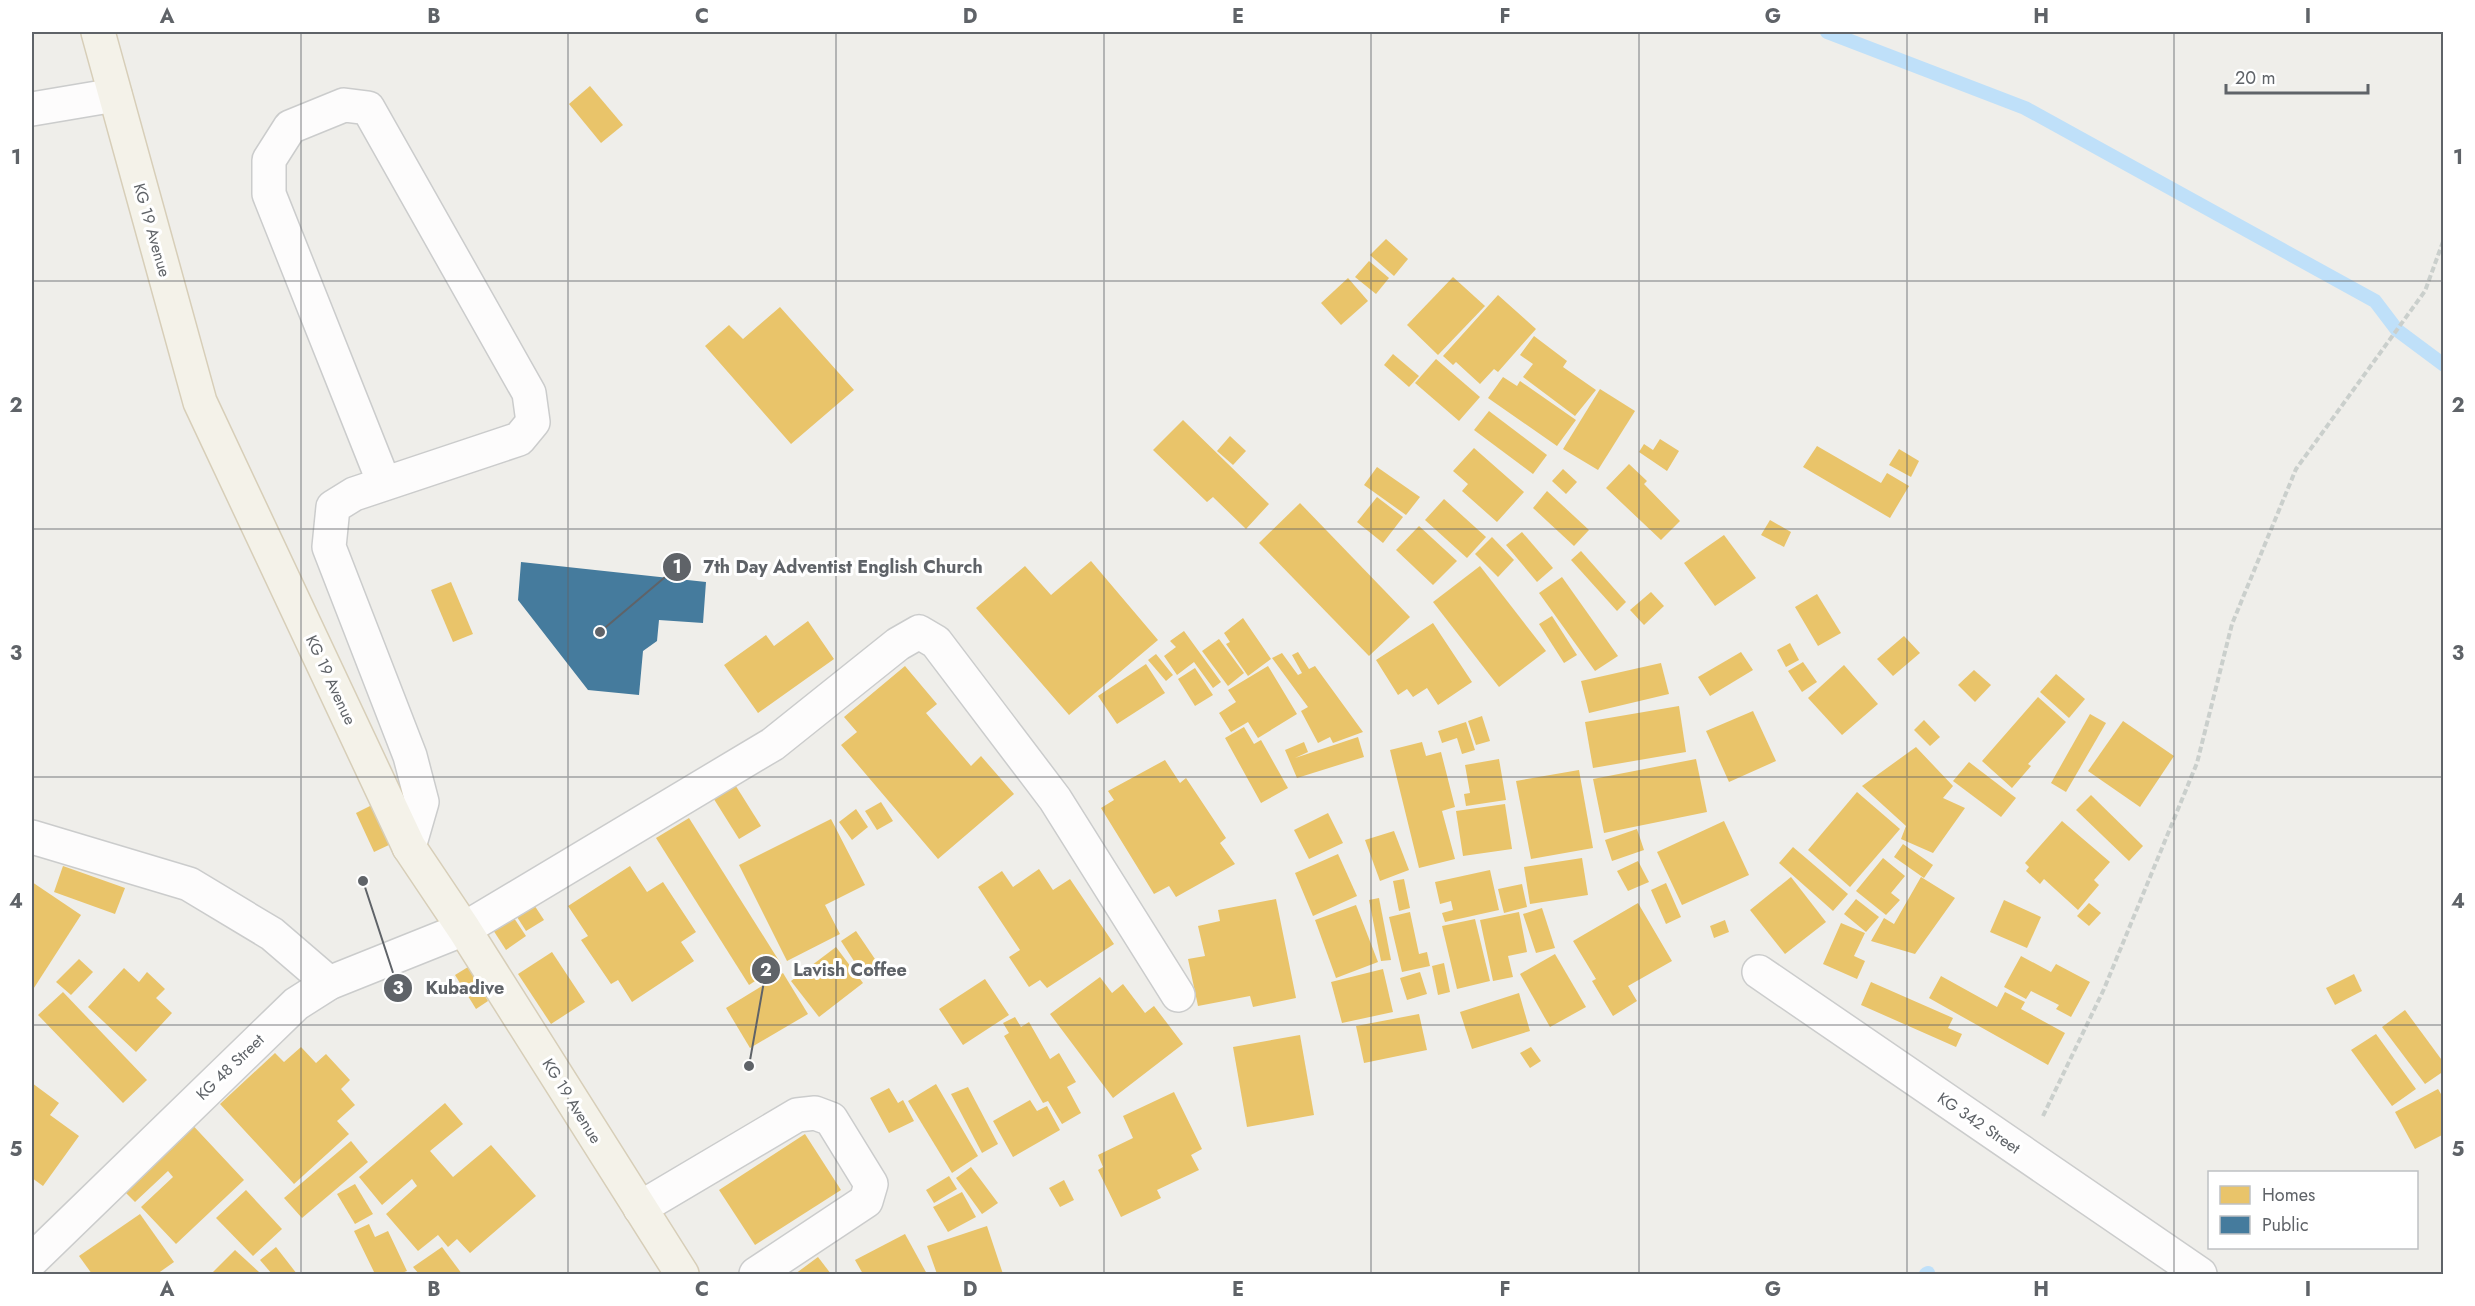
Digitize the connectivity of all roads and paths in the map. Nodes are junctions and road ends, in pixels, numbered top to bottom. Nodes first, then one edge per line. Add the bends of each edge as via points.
1 (98, 32) edge
2 (115, 95) junction
3 (32, 109) edge
4 (2444, 239) edge
5 (384, 483) junction
6 (32, 837) edge
7 (409, 847) junction
8 (464, 929) junction
9 (1759, 972) dead end
10 (329, 983) junction
11 (1178, 995) dead end
12 (2024, 1154) junction
13 (640, 1208) junction
14 (32, 1260) edge
15 (682, 1275) edge
16 (756, 1275) edge
17 (2200, 1275) edge

1 - 2 main road, KG 19 Avenue
2 - 3 street
2 - 7 main road, KG 19 Avenue via 200,402
4 - 12 path via 2425,291 2296,469 2232,624 2197,764 2104,989
5 - 5 street via 269,194 269,160 290,127 344,105 368,108 529,393 533,422 519,439
5 - 7 street via 333,507 329,547 410,756 422,802
6 - 10 street via 189,884 272,934
7 - 8 main road, KG 19 Avenue
8 - 10 street, KG 48 Street
8 - 11 street, KG 48 Street via 773,744 898,644 919,632 936,642 1055,799
8 - 13 main road, KG 19 Avenue
9 - 12 street, KG 342 Street
10 - 14 street, KG 48 Street via 296,1004
12 - 17 street, KG 342 Street
13 - 15 main road, KG 19 Avenue
13 - 16 street via 797,1116 815,1113 831,1119 871,1184 866,1201

